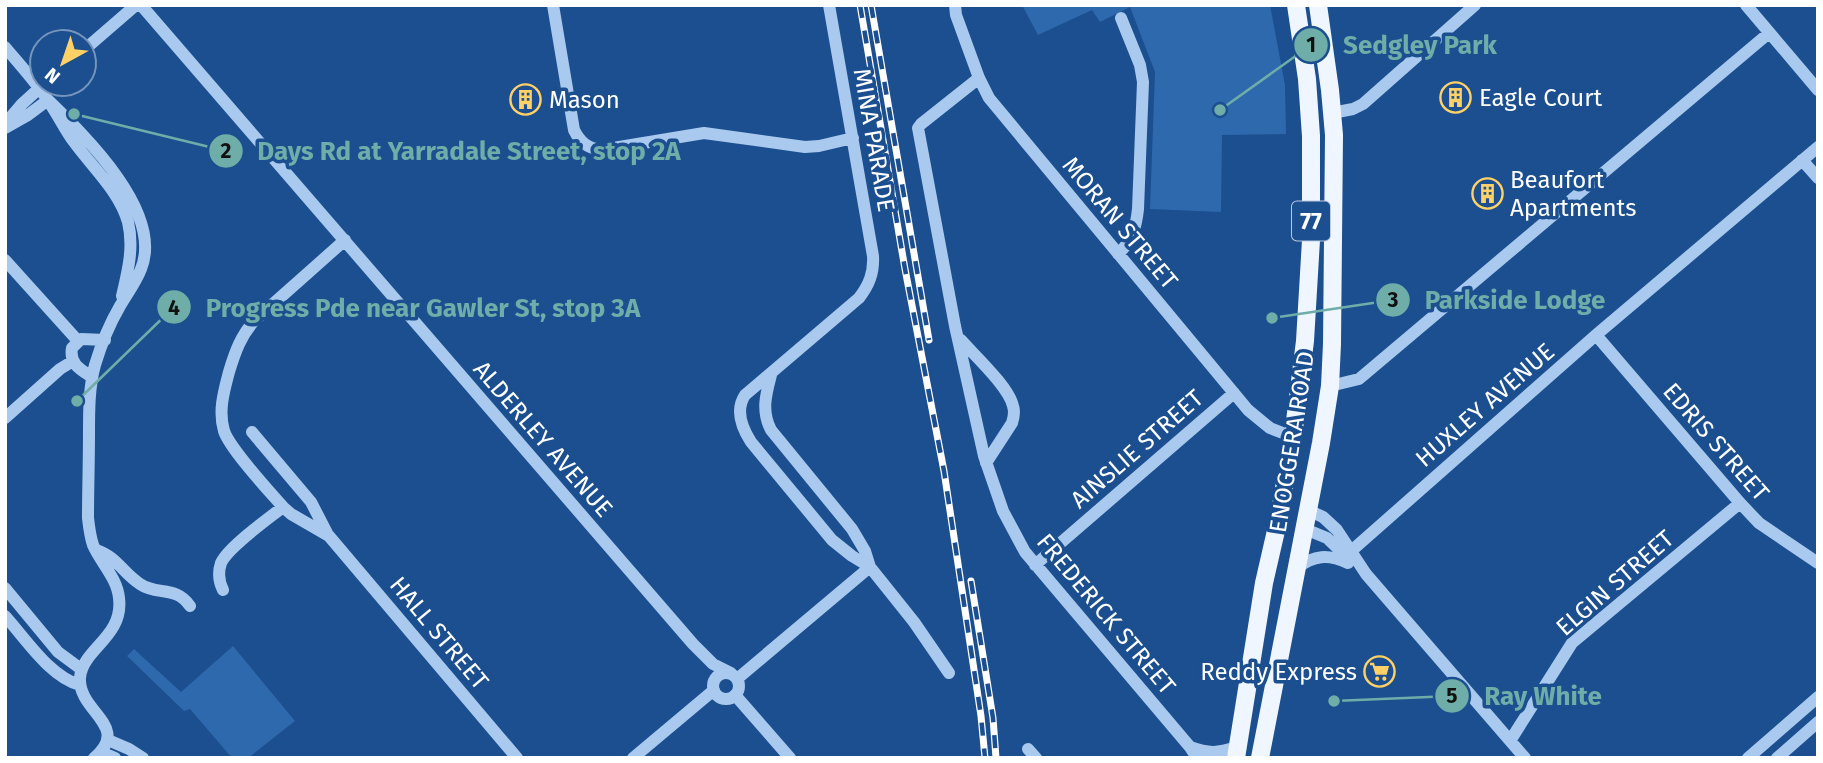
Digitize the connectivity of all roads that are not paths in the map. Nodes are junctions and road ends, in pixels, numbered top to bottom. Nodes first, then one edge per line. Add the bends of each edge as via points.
1 (136, 5) edge
2 (141, 5) edge
3 (553, 5) edge
4 (829, 5) edge
5 (954, 5) edge
6 (1296, 5) edge
7 (1318, 5) edge
8 (1475, 5) edge
9 (1746, 5) edge
10 (1121, 18) dead end
11 (1769, 33) junction
12 (98, 38) edge
13 (5, 47) edge
14 (28, 71) edge
15 (979, 78) junction
16 (1818, 90) edge
17 (29, 98) edge
18 (48, 100) joint
19 (1332, 113) junction
20 (5, 126) edge
21 (853, 138) junction
22 (1818, 147) edge
23 (1802, 160) junction
24 (1818, 178) edge
25 (345, 240) junction
26 (1118, 254) junction
27 (5, 260) edge
28 (1596, 335) junction
29 (958, 337) junction
30 (105, 340) junction
31 (78, 341) junction
32 (73, 361) junction
33 (772, 373) junction
34 (92, 377) junction
35 (1330, 386) junction
36 (1234, 393) junction
37 (5, 418) edge
38 (252, 432) dead end
39 (1293, 437) junction
40 (1321, 443) junction
41 (986, 463) junction
42 (1740, 503) junction
43 (283, 507) junction
44 (1308, 510) junction
45 (1278, 522) junction
46 (1305, 529) junction
47 (329, 536) junction
48 (96, 550) junction
49 (1346, 555) junction
50 (1818, 563) edge
51 (1035, 565) junction
52 (870, 567) junction
53 (1297, 568) junction
54 (5, 588) edge
55 (223, 590) dead end
56 (190, 606) dead end
57 (5, 616) edge
58 (693, 644) junction
59 (82, 669) junction
60 (949, 673) dead end
61 (734, 676) junction
62 (80, 685) junction
63 (714, 688) junction
64 (736, 695) junction
65 (1818, 696) edge
66 (1818, 722) edge
67 (1510, 741) junction
68 (101, 750) edge
69 (1194, 752) edge
70 (1236, 752) edge
71 (513, 756) edge
72 (1524, 757) edge
73 (115, 758) edge
74 (143, 758) edge
75 (633, 758) edge
76 (790, 758) edge
77 (1260, 758) edge
78 (1748, 758) edge
79 (1777, 758) edge

1 - 12 street
2 - 25 street, ALDERLEY AVENUE
3 - 21 street via 574,130 592,149 704,133 805,147
4 - 21 street, MINA PARADE
5 - 15 street, MORAN STREET
6 - 39 main road, ENOGGERA ROAD / 77 via 1310,111 1311,240
7 - 19 main road, ENOGGERA ROAD / 77
8 - 19 street via 1363,104
9 - 11 street
10 - 26 street via 1143,82 1136,223 1132,237
11 - 16 street
11 - 35 street via 1359,379
13 - 14 street
15 - 26 street, MORAN STREET via 989,99
15 - 29 street, FREDERICK STREET via 918,128
17 - 20 street
18 - 20 street
18 - 30 street via 114,172 138,213 144,236 143,266
19 - 35 main road, ENOGGERA ROAD / 77
21 - 33 street, MINA PARADE via 873,257 870,281 859,298
22 - 23 street, HUXLEY AVENUE
23 - 24 street
23 - 28 street, HUXLEY AVENUE
25 - 43 street, HALL STREET via 251,324 237,347 224,392 226,436
25 - 58 street, ALDERLEY AVENUE
26 - 36 street, MORAN STREET
27 - 31 street
28 - 42 street, EDRIS STREET
28 - 49 street, HUXLEY AVENUE
29 - 41 street, FREDERICK STREET
29 - 41 street via 1007,392 1014,407 1012,423
30 - 31 street
30 - 34 street
31 - 32 street via 71,350
32 - 34 street
32 - 37 street
33 - 52 street via 765,407 769,426 852,529
33 - 52 street via 742,400 746,433 832,540
34 - 48 street via 88,518
35 - 40 main road, ENOGGERA ROAD / 77
36 - 39 street, MORAN STREET via 1262,423
36 - 51 street, AINSLIE STREET
38 - 47 street, HALL STREET via 311,502
39 - 40 main road
39 - 45 main road, ENOGGERA ROAD / 77
40 - 44 main road, ENOGGERA ROAD / 77
41 - 51 street, FREDERICK STREET via 1008,521
42 - 50 street, EDRIS STREET via 1759,523
42 - 67 street, ELGIN STREET via 1572,643
43 - 47 street, HALL STREET
43 - 55 street via 223,559 219,572
44 - 45 main road
44 - 46 main road, ENOGGERA ROAD / 77
44 - 49 street via 1342,536
45 - 46 main road
45 - 70 main road, ENOGGERA ROAD / 77
46 - 49 street via 1327,538
46 - 53 main road, ENOGGERA ROAD / 77
47 - 71 street, HALL STREET
48 - 56 street via 115,560 140,584 178,594
48 - 59 street via 116,586 118,616
49 - 53 street via 1318,556
49 - 67 street
51 - 69 street, FREDERICK STREET
52 - 60 street
52 - 61 street
53 - 77 main road, ENOGGERA ROAD / 77
54 - 59 street via 58,652
57 - 62 street via 52,669
58 - 61 street, ALDERLEY AVENUE
58 - 63 street, ALDERLEY AVENUE
59 - 62 street
61 - 63 street via 720,674
61 - 64 street via 739,687
62 - 68 street via 106,726
63 - 64 street via 725,699
63 - 75 street
64 - 76 street
65 - 78 street
66 - 79 street
67 - 72 street
68 - 73 street
68 - 74 street via 129,749
69 - 70 street, FREDERICK STREET

